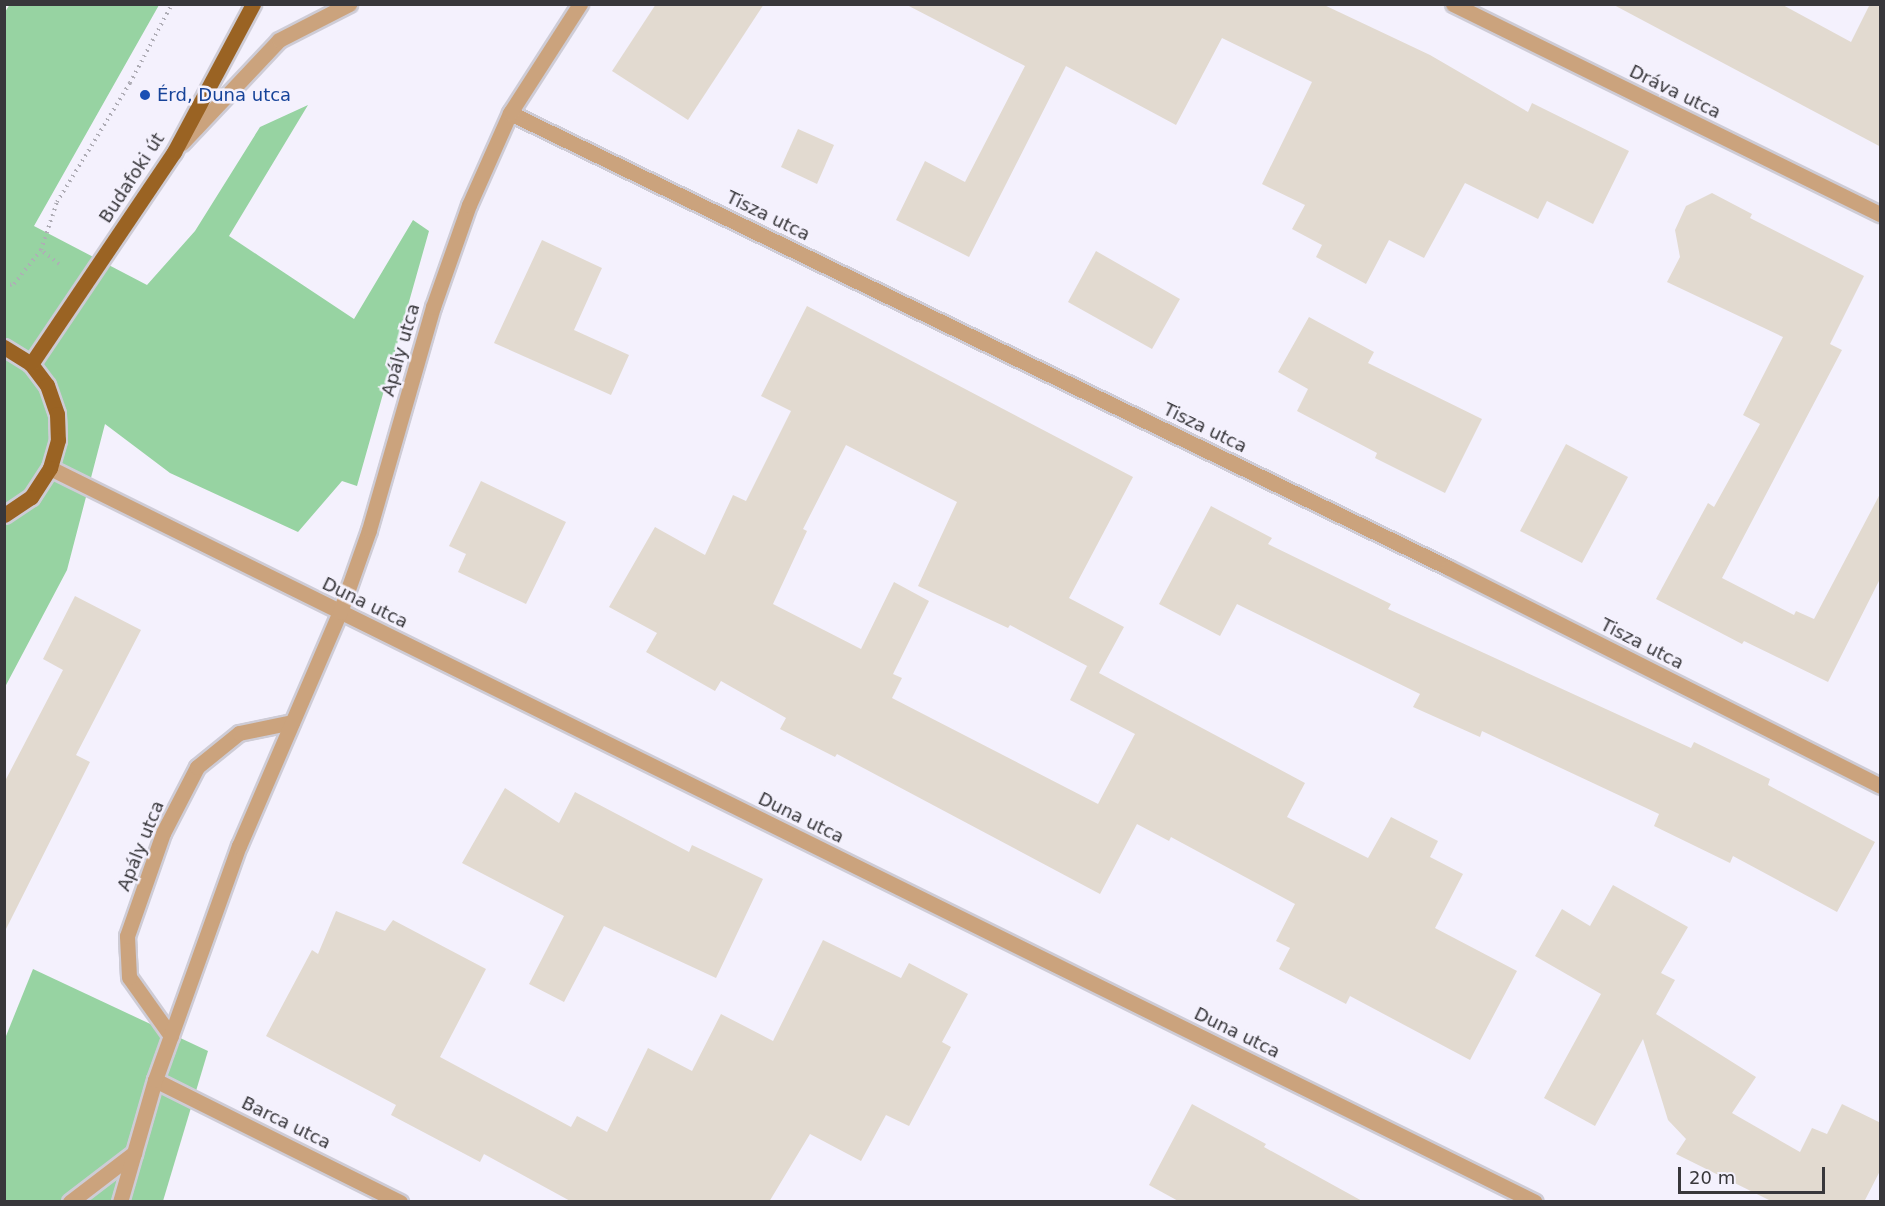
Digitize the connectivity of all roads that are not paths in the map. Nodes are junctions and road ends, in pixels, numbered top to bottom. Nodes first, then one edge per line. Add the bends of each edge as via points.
1 (349, 4) edge
2 (580, 4) edge
3 (1453, 4) edge
4 (252, 6) edge
5 (510, 113) junction
6 (174, 152) junction
7 (1881, 214) edge
8 (4, 347) edge
9 (31, 364) junction
10 (50, 468) junction
11 (4, 515) edge
12 (340, 612) junction
13 (292, 722) junction
14 (1881, 786) edge
15 (171, 1036) junction
16 (155, 1080) junction
17 (134, 1153) junction
18 (70, 1202) edge
19 (120, 1202) edge
20 (400, 1202) edge
21 (1534, 1202) edge

1 - 6 street via 279,40
2 - 5 street, Apály utca
3 - 7 street, Dráva utca
4 - 6 main road, Budafoki út
5 - 12 street, Apály utca via 470,205 433,307 369,530
5 - 14 street, Tisza utca via 1449,568
6 - 9 main road, Budafoki út
8 - 9 main road
9 - 10 main road via 47,385 57,414 58,441
10 - 11 main road via 31,497
10 - 12 street, Duna utca
12 - 13 street, Apály utca
12 - 21 street, Duna utca
13 - 15 street, Apály utca via 239,846
13 - 15 street, Apály utca via 239,733 197,767 163,833 127,936 129,978
15 - 16 street, Apály utca
16 - 17 street, Apály utca
16 - 20 street, Barca utca
17 - 18 street
17 - 19 street, Apály utca

